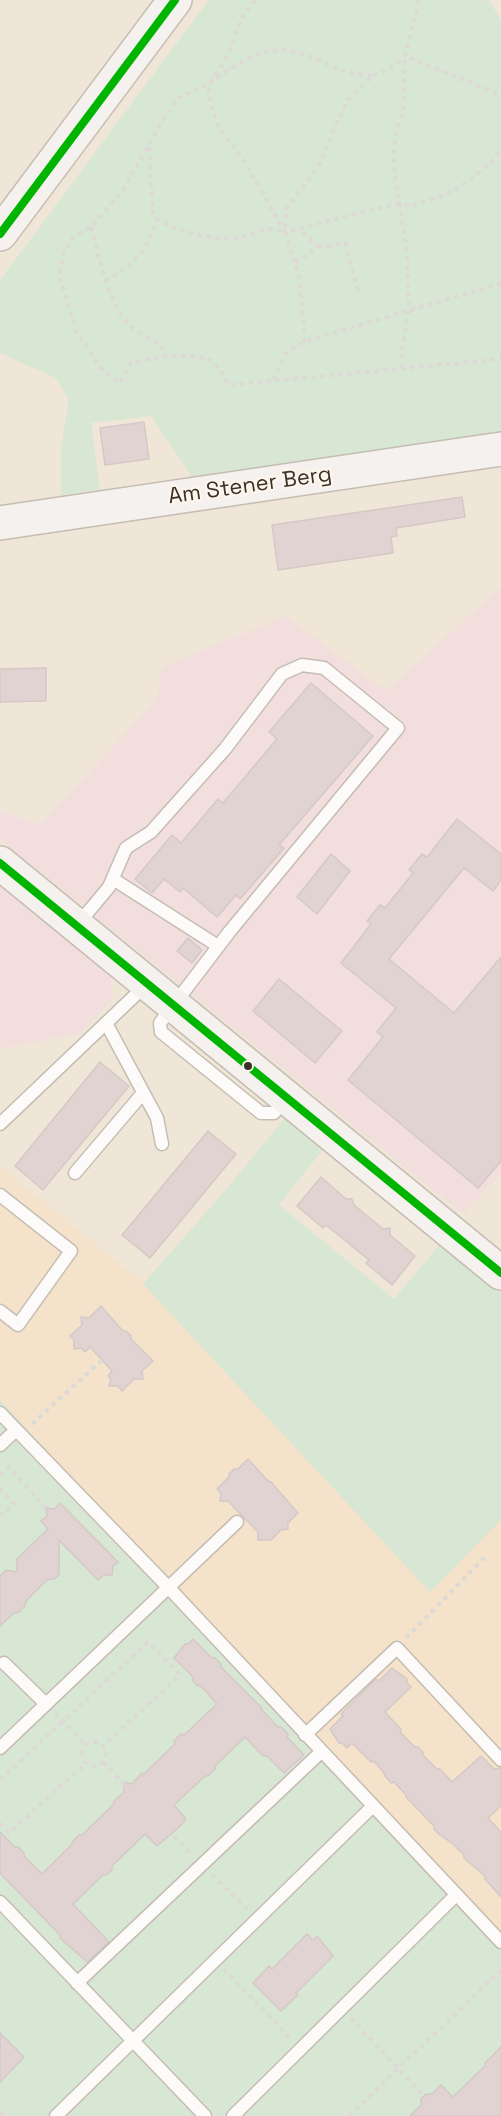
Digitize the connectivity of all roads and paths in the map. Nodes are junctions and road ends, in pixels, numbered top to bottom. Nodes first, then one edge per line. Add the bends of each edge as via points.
1 (175, 0) edge
2 (255, 0) edge
3 (417, 0) edge
4 (405, 56) junction
5 (372, 76) junction
6 (210, 83) junction
7 (501, 95) edge
8 (149, 147) junction
9 (501, 148) edge
10 (399, 203) junction
11 (157, 220) junction
12 (91, 227) junction
13 (299, 228) junction
14 (285, 232) junction
15 (0, 234) edge
16 (318, 247) junction
17 (295, 263) junction
18 (105, 281) junction
19 (501, 283) edge
20 (358, 291) dead end
21 (409, 312) junction
22 (304, 342) junction
23 (165, 358) junction
24 (501, 359) edge
25 (402, 368) junction
26 (274, 380) junction
27 (501, 449) edge
28 (0, 523) edge
29 (0, 863) edge
30 (113, 879) junction
31 (77, 925) junction
32 (218, 946) junction
33 (148, 984) junction
34 (173, 1005) junction
35 (106, 1023) junction
36 (143, 1093) junction
37 (0, 1124) edge
38 (162, 1144) dead end
39 (75, 1173) dead end
40 (0, 1195) edge
41 (501, 1273) edge
42 (0, 1311) edge
43 (102, 1360) dead end
44 (0, 1413) edge
45 (18, 1432) junction
46 (0, 1445) edge
47 (0, 1475) edge
48 (0, 1488) edge
49 (49, 1510) dead end
50 (0, 1516) edge
51 (237, 1522) dead end
52 (485, 1557) dead end
53 (168, 1587) junction
54 (397, 1648) junction
55 (4, 1663) dead end
56 (46, 1704) junction
57 (63, 1722) junction
58 (305, 1735) junction
59 (86, 1745) junction
60 (104, 1746) junction
61 (0, 1748) edge
62 (321, 1752) junction
63 (501, 1760) edge
64 (103, 1762) junction
65 (86, 1763) junction
66 (0, 1780) edge
67 (126, 1786) dead end
68 (373, 1806) junction
69 (0, 1823) edge
70 (174, 1836) dead end
71 (202, 1865) junction
72 (456, 1895) junction
73 (0, 1902) edge
74 (257, 1919) junction
75 (501, 1942) edge
76 (215, 1960) junction
77 (501, 1970) edge
78 (77, 1983) junction
79 (342, 2009) junction
80 (133, 2041) junction
81 (301, 2049) junction
82 (398, 2069) junction
83 (424, 2096) dead end
84 (0, 2112) edge
85 (4, 2116) edge
86 (56, 2116) edge
87 (205, 2116) edge
88 (233, 2116) edge
89 (349, 2116) edge

1 - 15 main road
2 - 6 path
3 - 4 path
4 - 5 path
4 - 7 path
4 - 10 path via 403,111 394,153
5 - 6 path via 351,74 284,49 263,52
5 - 14 path via 348,100 320,164 286,209
6 - 8 path via 178,98
6 - 14 path via 208,94 218,126 243,159
8 - 11 path via 153,214
8 - 12 path via 122,192
9 - 10 path via 472,179 447,194 412,207
10 - 13 path
10 - 21 path via 407,251
11 - 14 path via 210,238 233,239 269,229
11 - 18 path via 140,256
12 - 18 path
12 - 23 path via 74,236 64,251 59,275 77,333 100,367 119,383 131,363
13 - 14 path
13 - 16 path
14 - 17 path
16 - 17 path
16 - 20 path via 345,243
17 - 22 path
18 - 23 path via 123,318 161,345
19 - 21 path
21 - 22 path
21 - 25 path
22 - 26 path via 285,354
23 - 26 path via 210,359 229,385
24 - 25 path
25 - 26 path
27 - 28 main road, Am Stener Berg
29 - 31 main road
30 - 31 lane
30 - 32 lane
30 - 32 lane via 126,848 151,832 225,748 282,674 302,665 324,668 398,728
31 - 33 main road
32 - 34 lane
33 - 34 main road
33 - 35 lane
34 - 41 main road
35 - 36 lane
35 - 37 lane
36 - 38 lane via 157,1118
36 - 39 lane
40 - 42 lane via 70,1251 18,1325
43 - 45 path
44 - 45 lane
45 - 46 lane
45 - 53 lane
47 - 49 path via 9,1467
48 - 50 path via 14,1503
51 - 53 lane
52 - 54 path
53 - 56 lane
53 - 58 lane
54 - 58 lane
54 - 63 lane
55 - 56 lane
56 - 57 path
56 - 61 lane
57 - 59 path
57 - 60 path via 148,1642 180,1675
57 - 66 path
58 - 62 lane
59 - 60 path via 97,1742
59 - 65 path via 82,1756
60 - 64 path
62 - 68 lane
62 - 71 lane
64 - 65 path via 94,1766
64 - 67 path
65 - 69 path via 9,1833
68 - 72 lane
68 - 74 lane
70 - 71 path
71 - 74 path
71 - 78 lane
72 - 75 lane
72 - 79 lane
73 - 78 lane
74 - 76 lane
76 - 80 lane
76 - 81 path
77 - 82 path
78 - 80 lane
79 - 81 lane
79 - 82 path
80 - 86 lane
80 - 87 lane
81 - 88 lane
82 - 83 path
82 - 89 path
84 - 85 path

